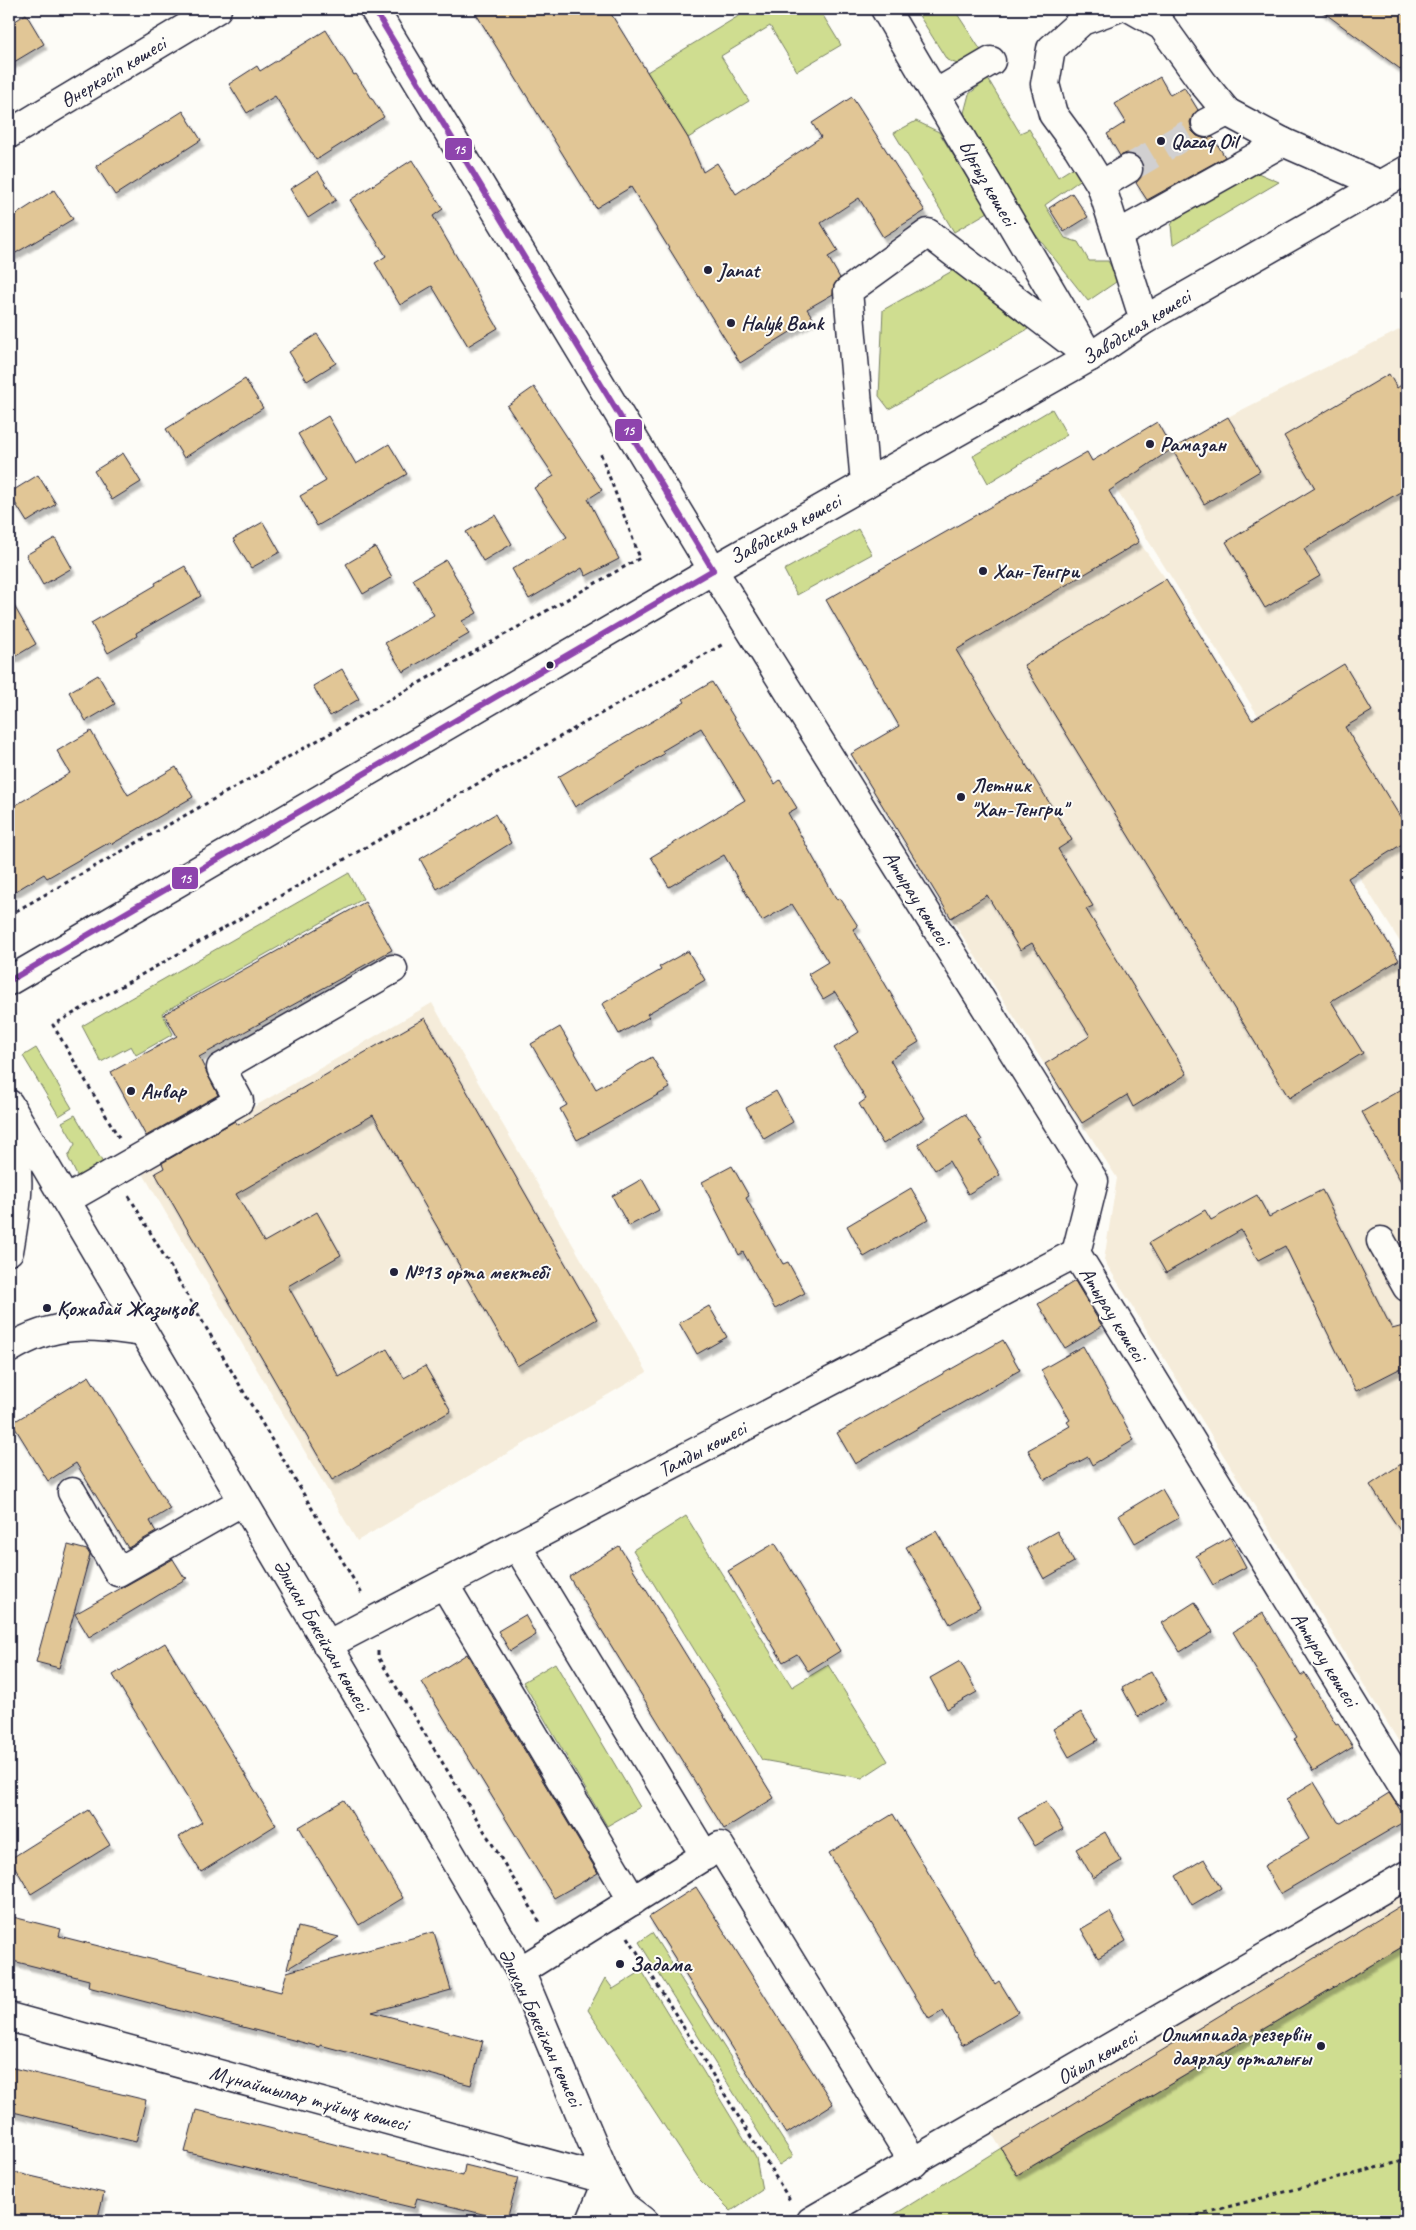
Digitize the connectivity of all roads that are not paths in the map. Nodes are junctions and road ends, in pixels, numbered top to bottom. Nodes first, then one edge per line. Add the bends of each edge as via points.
1 (217, 9) edge
2 (374, 9) edge
3 (885, 9) edge
4 (1115, 9) edge
5 (1132, 9) edge
6 (991, 61) dead end
7 (935, 94) junction
8 (9, 134) edge
9 (1284, 142) junction
10 (1128, 169) tunnel mouth
11 (1407, 170) edge
12 (1101, 185) junction
13 (1381, 185) junction
14 (1117, 235) junction
15 (1144, 320) junction
16 (1090, 357) junction
17 (865, 484) junction
18 (712, 570) junction
19 (393, 969) dead end
20 (9, 981) edge
21 (9, 1104) edge
22 (9, 1128) edge
23 (66, 1200) junction
24 (1381, 1241) dead end
25 (9, 1251) edge
26 (1076, 1253) junction
27 (1407, 1287) edge
28 (143, 1332) junction
29 (9, 1349) edge
30 (72, 1492) dead end
31 (243, 1501) junction
32 (516, 1546) junction
33 (444, 1584) junction
34 (327, 1644) junction
35 (1407, 1793) edge
36 (705, 1856) junction
37 (1407, 1875) edge
38 (623, 1907) junction
39 (520, 1972) junction
40 (9, 2017) edge
41 (914, 2162) junction
42 (608, 2180) junction
43 (802, 2213) edge
44 (591, 2221) edge
45 (643, 2221) edge

1 - 8 street, Өнеркәсіп көшесі
2 - 18 street, Атырау көшесі
3 - 7 street, Ырғыз көшесі
4 - 12 street via 1082,21 1051,49 1045,84 1053,114
5 - 9 street via 1162,26 1203,83 1216,118
6 - 7 street
7 - 16 street, Ырғыз көшесі
9 - 13 street
9 - 14 street
10 - 12 street
11 - 13 street, Заводская көшесі
12 - 14 street
13 - 15 street, Заводская көшесі
14 - 15 street
15 - 16 street, Заводская көшесі
16 - 17 street, Заводская көшесі
16 - 17 street via 928,233 848,291
17 - 18 street, Заводская көшесі
18 - 20 street, Заводская көшесі
18 - 26 street, Атырау көшесі via 1094,1181
19 - 23 street via 222,1068 239,1101
21 - 23 street, Әлихан Бөкейхан көшесі
22 - 25 street via 18,1185
23 - 28 street, Әлихан Бөкейхан көшесі
24 - 27 street
26 - 32 street, Тамды көшесі
26 - 35 street, Атырау көшесі
28 - 29 street via 80,1325 52,1329 26,1338
28 - 31 street, Әлихан Бөкейхан көшесі
30 - 31 street via 118,1572
31 - 34 street, Әлихан Бөкейхан көшесі
32 - 33 street, Тамды көшесі
32 - 36 street
33 - 34 street, Тамды көшесі
33 - 38 street
34 - 39 street, Әлихан Бөкейхан көшесі
36 - 38 street
36 - 41 street via 720,1846
37 - 41 street, Ойыл көшесі
38 - 39 street
39 - 42 street, Әлихан Бөкейхан көшесі
40 - 42 street, Мұнайшылар тұйық көшесі
41 - 43 street, Ойыл көшесі
42 - 44 street
42 - 45 street via 622,2205

